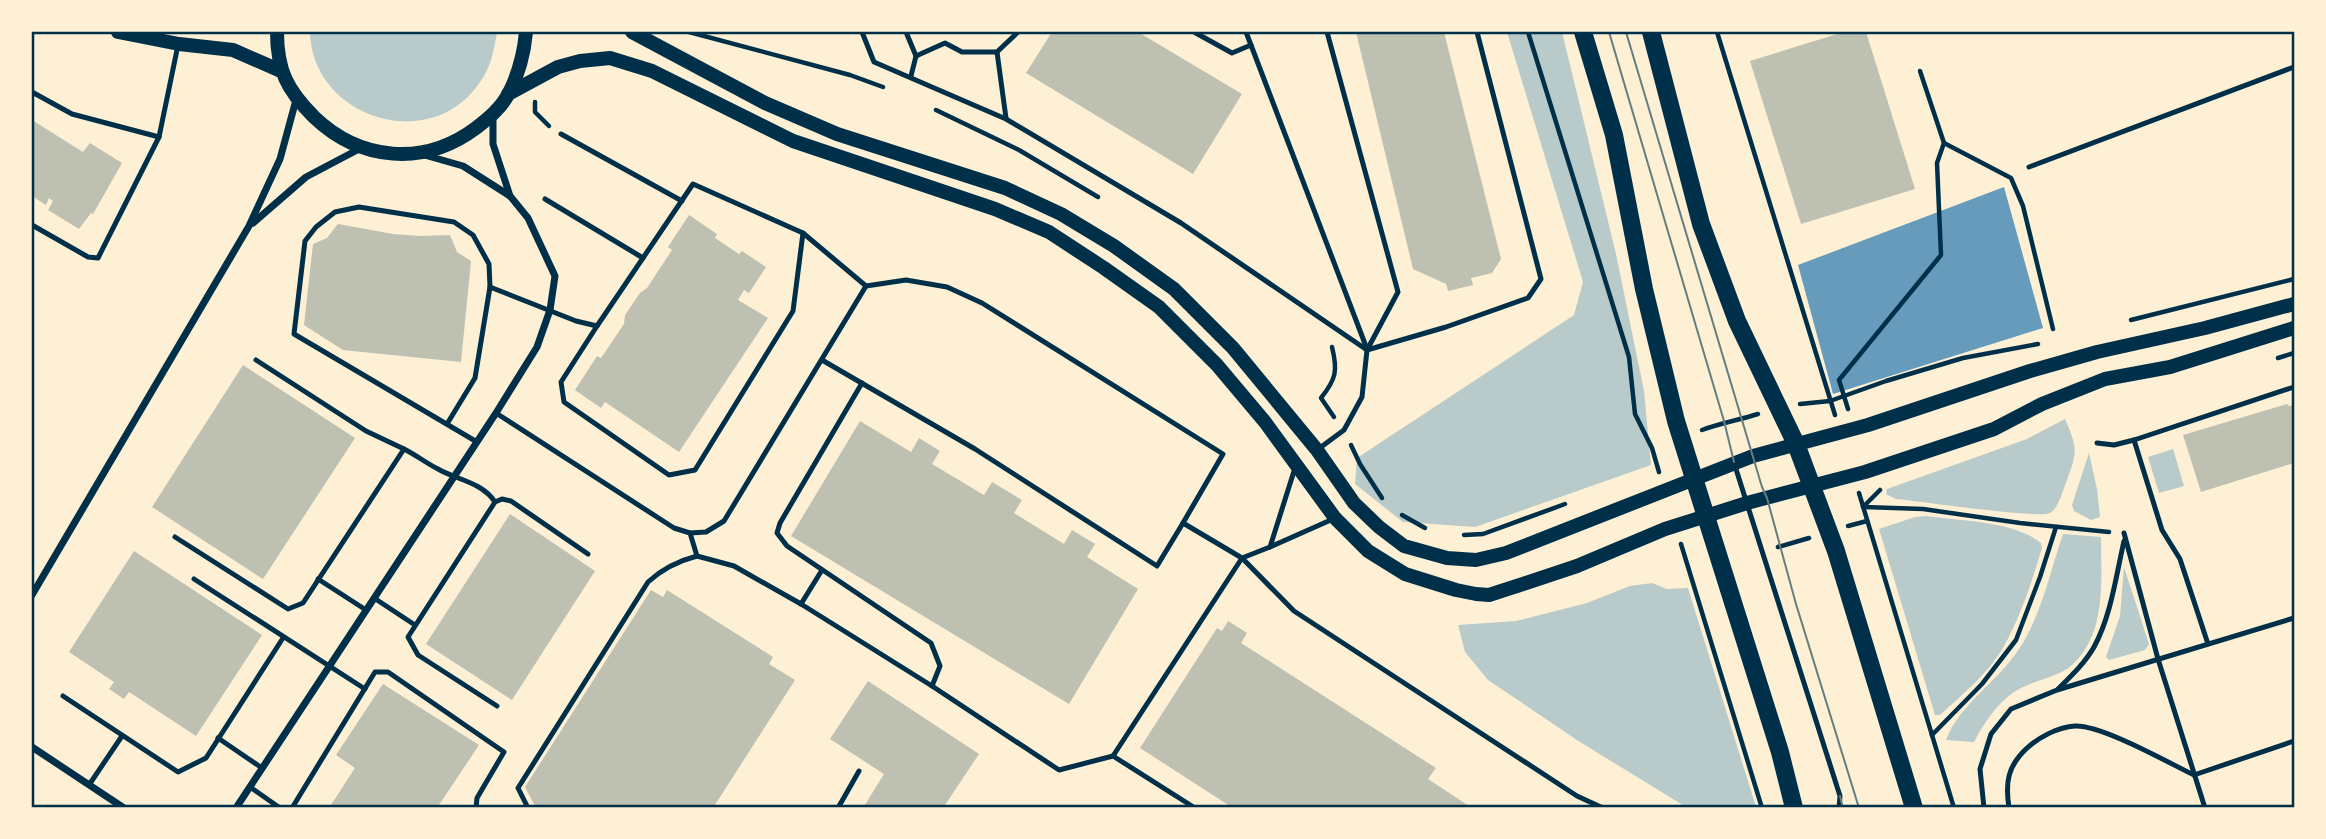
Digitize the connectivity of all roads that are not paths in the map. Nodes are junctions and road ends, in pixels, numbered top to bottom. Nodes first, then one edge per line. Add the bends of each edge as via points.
1 (118, 32) edge
2 (277, 32) edge
3 (526, 32) edge
4 (632, 32) edge
5 (855, 32) edge
6 (906, 32) edge
7 (1018, 32) edge
8 (1194, 32) edge
9 (1246, 32) edge
10 (1327, 32) edge
11 (1477, 32) edge
12 (1583, 32) edge
13 (1651, 32) edge
14 (863, 33) edge
15 (178, 44) junction
16 (1251, 45) junction
17 (996, 52) junction
18 (916, 56) junction
19 (2294, 67) edge
20 (281, 71) junction
21 (911, 76) junction
22 (32, 92) edge
23 (508, 94) junction
24 (296, 99) junction
25 (493, 114) junction
26 (1006, 119) junction
27 (561, 134) road end
28 (159, 137) junction
29 (361, 148) junction
30 (417, 153) junction
31 (2029, 167) dead end
32 (510, 196) junction
33 (545, 199) dead end
34 (681, 201) junction
35 (32, 225) edge
36 (249, 226) junction
37 (803, 233) junction
38 (643, 258) junction
39 (866, 286) junction
40 (490, 287) junction
41 (2294, 304) edge
42 (551, 310) junction
43 (597, 326) junction
44 (2294, 328) edge
45 (1367, 350) junction
46 (256, 359) dead end
47 (822, 360) junction
48 (862, 383) junction
49 (2294, 387) edge
50 (496, 413) junction
51 (447, 424) junction
52 (2134, 440) junction
53 (477, 442) junction
54 (2097, 443) dead end
55 (1796, 444) junction
56 (404, 449) junction
57 (1317, 450) junction
58 (1734, 463) junction
59 (1296, 464) junction
60 (454, 477) junction
61 (1693, 477) junction
62 (1811, 486) junction
63 (495, 502) junction
64 (1747, 503) junction
65 (1706, 517) junction
66 (1335, 518) junction
67 (1183, 523) junction
68 (690, 533) junction
69 (174, 537) dead end
70 (1270, 547) junction
71 (589, 554) dead end
72 (697, 556) junction
73 (1242, 558) junction
74 (822, 570) junction
75 (194, 579) dead end
76 (318, 579) junction
77 (32, 595) edge
78 (374, 598) junction
79 (801, 604) junction
80 (366, 610) junction
81 (2294, 618) edge
82 (415, 625) junction
83 (283, 638) junction
84 (2208, 644) junction
85 (2158, 659) junction
86 (329, 667) junction
87 (932, 686) junction
88 (365, 689) junction
89 (2057, 690) junction
90 (63, 696) dead end
91 (497, 706) dead end
92 (122, 736) junction
93 (218, 738) junction
94 (2294, 741) edge
95 (32, 747) edge
96 (1113, 756) junction
97 (262, 768) junction
98 (859, 771) dead end
99 (2194, 775) junction
100 (89, 785) junction
101 (250, 787) junction
102 (121, 807) edge
103 (236, 807) edge
104 (281, 807) edge
105 (292, 807) edge
106 (476, 807) edge
107 (528, 807) edge
108 (838, 807) edge
109 (1195, 807) edge
110 (1603, 807) edge
111 (1794, 807) edge
112 (1839, 807) edge
113 (1914, 807) edge
114 (1984, 807) edge
115 (2010, 807) edge
116 (2205, 807) edge

1 - 15 main road
2 - 20 main road
3 - 23 main road via 523,60
4 - 57 main road via 765,103 837,134 1005,188 1114,246 1174,289 1233,348
5 - 14 lane
6 - 18 lane
7 - 17 lane
8 - 16 lane via 1232,53
9 - 16 lane
10 - 45 lane via 1398,292
11 - 45 lane via 1541,279 1528,298
12 - 61 main road via 1614,135 1653,329
13 - 55 main road via 1702,224 1737,321
14 - 21 lane via 874,62
15 - 20 main road via 233,50
15 - 28 lane
16 - 45 lane
17 - 18 lane via 962,52 945,43
17 - 26 lane
18 - 21 lane
19 - 31 lane
20 - 24 main road
21 - 26 lane
22 - 28 lane via 72,114
23 - 25 main road
23 - 59 main road via 558,67 610,58 652,71 793,141 995,209 1049,232 1159,307 1217,365
24 - 29 main road via 331,132
24 - 36 street via 280,159
25 - 30 main road via 459,141
25 - 32 street via 493,144
26 - 45 lane via 1181,223
27 - 34 lane
28 - 35 lane via 98,258 88,257
29 - 30 main road
29 - 36 street via 306,177
30 - 32 street via 463,166
32 - 42 street via 528,218 555,276
33 - 38 lane
34 - 37 lane via 693,184
34 - 38 lane
36 - 77 street
37 - 39 lane
37 - 43 lane via 793,311 695,470 669,475 564,402 561,382
38 - 43 lane
39 - 47 lane
39 - 67 lane via 906,280 947,287 982,303 1223,454
40 - 42 lane
40 - 51 lane via 475,378
40 - 51 lane via 489,264 473,235 454,222 359,207 335,212 305,241 293,334
41 - 55 main road via 2029,371
42 - 43 lane
42 - 50 street via 537,346
44 - 62 main road via 2170,367 2105,379 1994,429
45 - 57 lane via 1362,397 1344,430
46 - 56 lane via 366,431
47 - 48 lane
47 - 68 lane via 724,521 706,532
48 - 67 lane via 1157,566
48 - 74 lane via 777,533 787,546
49 - 52 lane
50 - 53 street
50 - 68 lane via 674,528
51 - 53 lane
52 - 54 lane
52 - 84 lane via 2162,530 2180,559
53 - 60 street
55 - 58 main road
55 - 62 main road
56 - 60 lane
56 - 76 lane
57 - 61 main road via 1354,503 1379,527 1404,545 1447,558 1476,560 1506,553
58 - 61 main road
58 - 64 lane
59 - 66 main road
59 - 70 lane
60 - 63 lane via 475,484
60 - 78 street
61 - 65 main road
62 - 64 main road
62 - 113 main road via 1836,551
63 - 71 lane via 511,501
63 - 82 lane
64 - 65 main road
64 - 112 lane
65 - 66 main road via 1489,595 1405,574 1368,551
65 - 111 main road
66 - 70 lane
67 - 73 lane
68 - 72 lane
69 - 76 lane via 288,608 303,603
70 - 73 lane
72 - 79 lane via 734,566
72 - 107 lane via 681,560 648,582 518,788
73 - 96 lane
73 - 110 lane via 1294,611 1577,796
74 - 79 lane
74 - 87 lane via 931,643 940,666
75 - 83 lane
76 - 80 lane
78 - 80 street
78 - 82 lane
79 - 87 lane
80 - 86 street
81 - 84 lane
82 - 91 lane via 408,637 418,655
83 - 86 lane
83 - 93 lane
84 - 85 lane
85 - 89 lane
85 - 89 lane via 2124,536 2103,628 2082,664
85 - 99 lane
86 - 88 lane
86 - 97 street
87 - 96 lane via 1059,770
88 - 105 lane
88 - 106 lane via 375,672 388,672 504,752
89 - 114 lane via 2011,709 1991,734 1980,769
90 - 92 lane
92 - 93 lane via 178,772 205,758
92 - 100 lane
93 - 97 lane
94 - 99 lane
95 - 100 street
96 - 109 lane
97 - 101 street
98 - 108 lane
99 - 115 lane via 2095,728 2073,726 2046,734 2012,764
99 - 116 lane
100 - 102 street
101 - 103 street
101 - 104 lane

